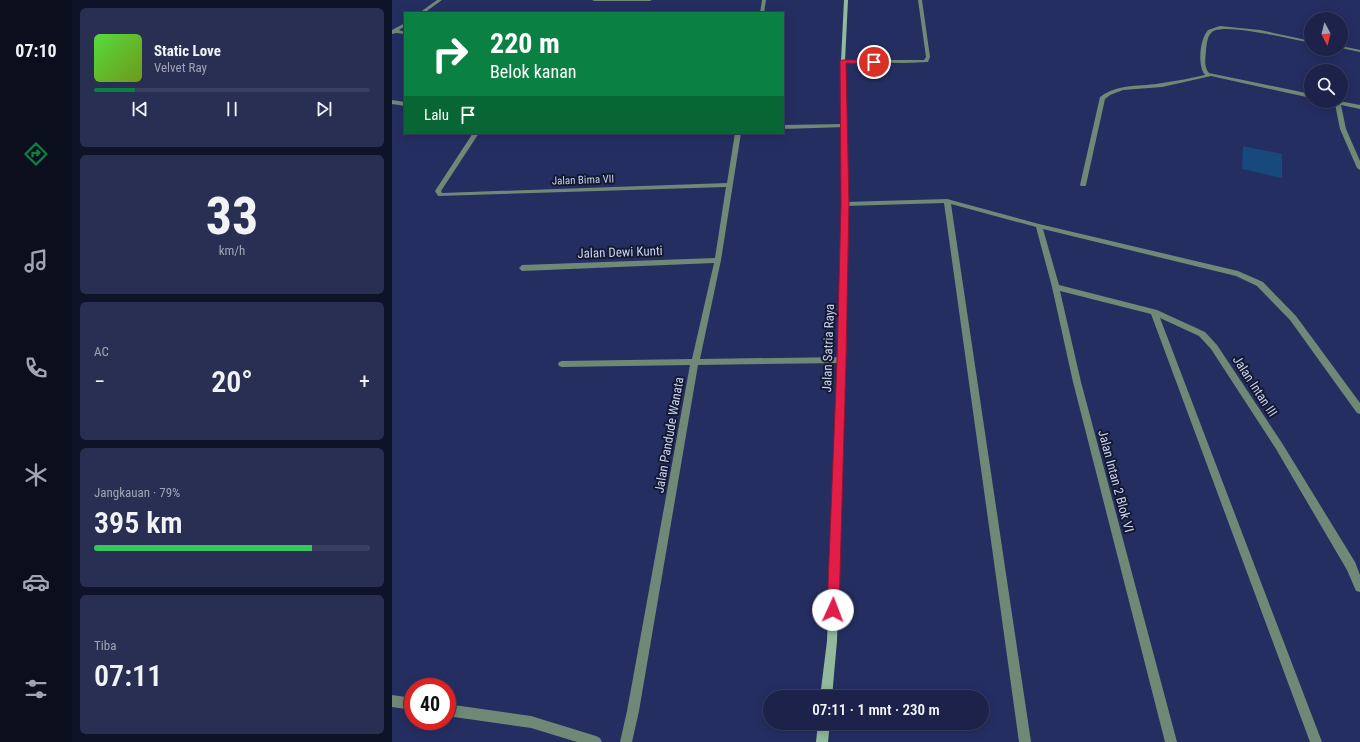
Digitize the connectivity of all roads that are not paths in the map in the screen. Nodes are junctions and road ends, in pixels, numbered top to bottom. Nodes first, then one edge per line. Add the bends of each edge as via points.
1 (440, 0) edge
2 (594, 0) edge
3 (650, 0) edge
4 (764, 0) edge
5 (846, 0) edge
6 (920, 0) edge
7 (422, 12) edge
8 (762, 12) edge
9 (404, 25) edge
10 (393, 32) edge
11 (404, 33) edge
12 (1304, 41) edge
13 (1348, 48) edge
14 (1360, 51) edge
15 (843, 61) junction
16 (1212, 75) junction
17 (1304, 95) edge
18 (392, 102) edge
19 (404, 104) edge
20 (1348, 105) edge
21 (1360, 107) edge
22 (1339, 108) edge
23 (844, 126) junction
24 (784, 127) edge
25 (475, 134) edge
26 (738, 134) edge
27 (1360, 168) edge
28 (729, 185) junction
29 (1083, 185) dead end
30 (947, 201) junction
31 (845, 204) junction
32 (1039, 226) junction
33 (718, 260) junction
34 (522, 268) dead end
35 (1056, 287) junction
36 (1154, 312) junction
37 (842, 360) junction
38 (695, 362) junction
39 (562, 364) dead end
40 (1360, 410) edge
41 (1360, 587) edge
42 (827, 690) edge
43 (392, 701) edge
44 (404, 703) edge
45 (456, 711) edge
46 (823, 730) edge
47 (596, 742) edge
48 (626, 742) edge
49 (822, 742) edge
50 (1025, 742) edge
51 (1171, 742) edge
52 (1316, 742) edge

1 - 7 street
2 - 3 street
4 - 8 street
5 - 15 street, Jalan Satria Raya
6 - 15 street via 928,57 926,60
9 - 10 street
10 - 11 street
12 - 16 street via 1238,28 1213,29 1206,39 1203,63 1204,72
13 - 14 street
15 - 23 street, Jalan Satria Raya
16 - 17 street
16 - 29 street via 1122,90 1102,98
18 - 19 street
20 - 21 street
22 - 27 street via 1343,129
23 - 24 street
23 - 31 street, Jalan Satria Raya
25 - 28 street, Jalan Bima VII via 438,193 440,195
26 - 28 street, Jalan Pandude Wanata
28 - 33 street, Jalan Pandude Wanata
30 - 31 street
30 - 32 street
30 - 50 street
31 - 37 street, Jalan Satria Raya
32 - 35 street, Jalan Intan 2 Blok VI
32 - 40 street via 1238,274 1260,284 1293,318
33 - 34 street, Jalan Dewi Kunti
33 - 38 street, Jalan Pandude Wanata
35 - 36 street, Jalan Intan III
35 - 51 street, Jalan Intan 2 Blok VI via 1077,382
36 - 41 street, Jalan Intan III via 1202,334 1214,347 1279,446 1351,566
36 - 52 street
37 - 38 street
37 - 42 street, Jalan Satria Raya via 832,641
38 - 39 street
38 - 48 street, Jalan Pandude Wanata
43 - 44 street
45 - 47 street via 531,722
46 - 49 street

